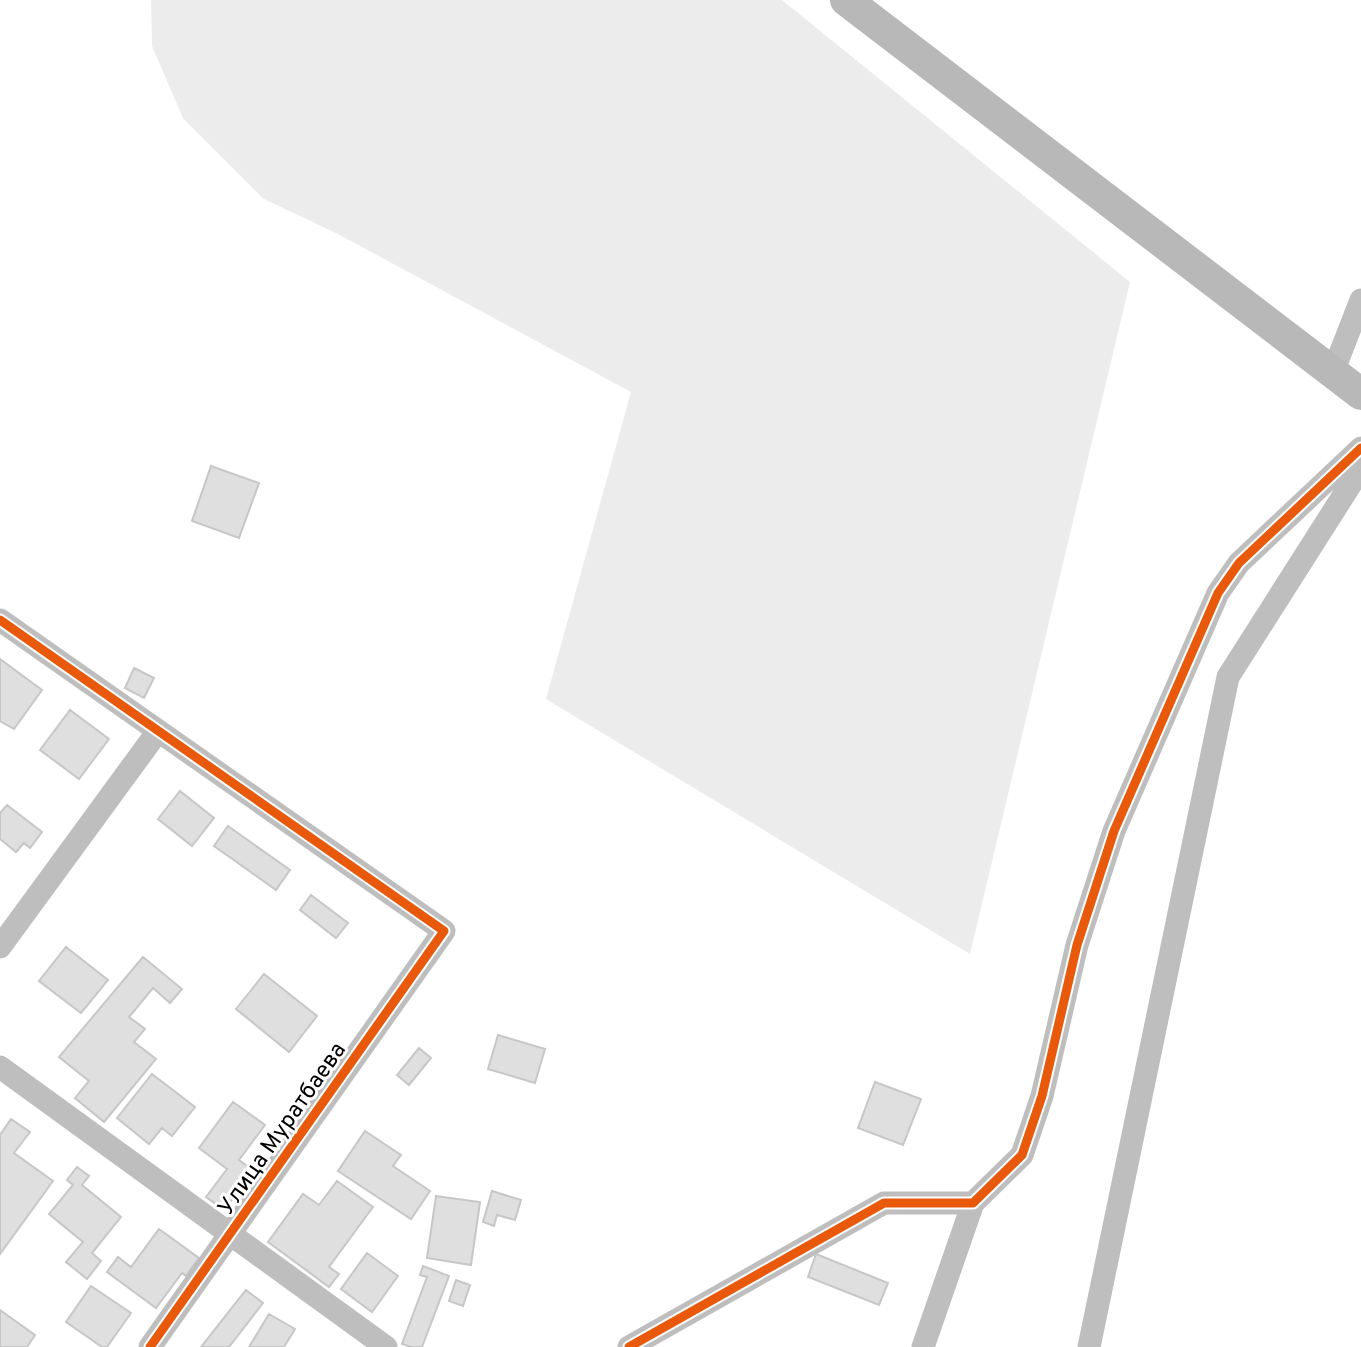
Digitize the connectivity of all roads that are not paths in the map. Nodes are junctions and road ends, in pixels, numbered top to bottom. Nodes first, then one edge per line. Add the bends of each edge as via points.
1 (846, 0) edge
2 (1361, 300) edge
3 (1333, 372) junction
4 (1361, 394) edge
5 (1361, 448) edge
6 (1361, 468) edge
7 (0, 620) edge
8 (158, 731) junction
9 (0, 947) edge
10 (0, 1067) edge
11 (973, 1203) junction
12 (229, 1235) junction
13 (150, 1347) edge
14 (386, 1347) edge
15 (629, 1347) edge
16 (923, 1347) edge
17 (1089, 1347) edge

1 - 3 street
2 - 3 street
3 - 4 street
5 - 11 street via 1247,554 1218,593 1114,831 1077,945 1042,1096 1021,1155
6 - 17 street via 1228,677
7 - 8 street
8 - 9 street
8 - 12 street, Улица Муратбаева via 444,931
10 - 12 street
11 - 15 street via 884,1203
11 - 16 street
12 - 13 street, Улица Муратбаева
12 - 14 street

